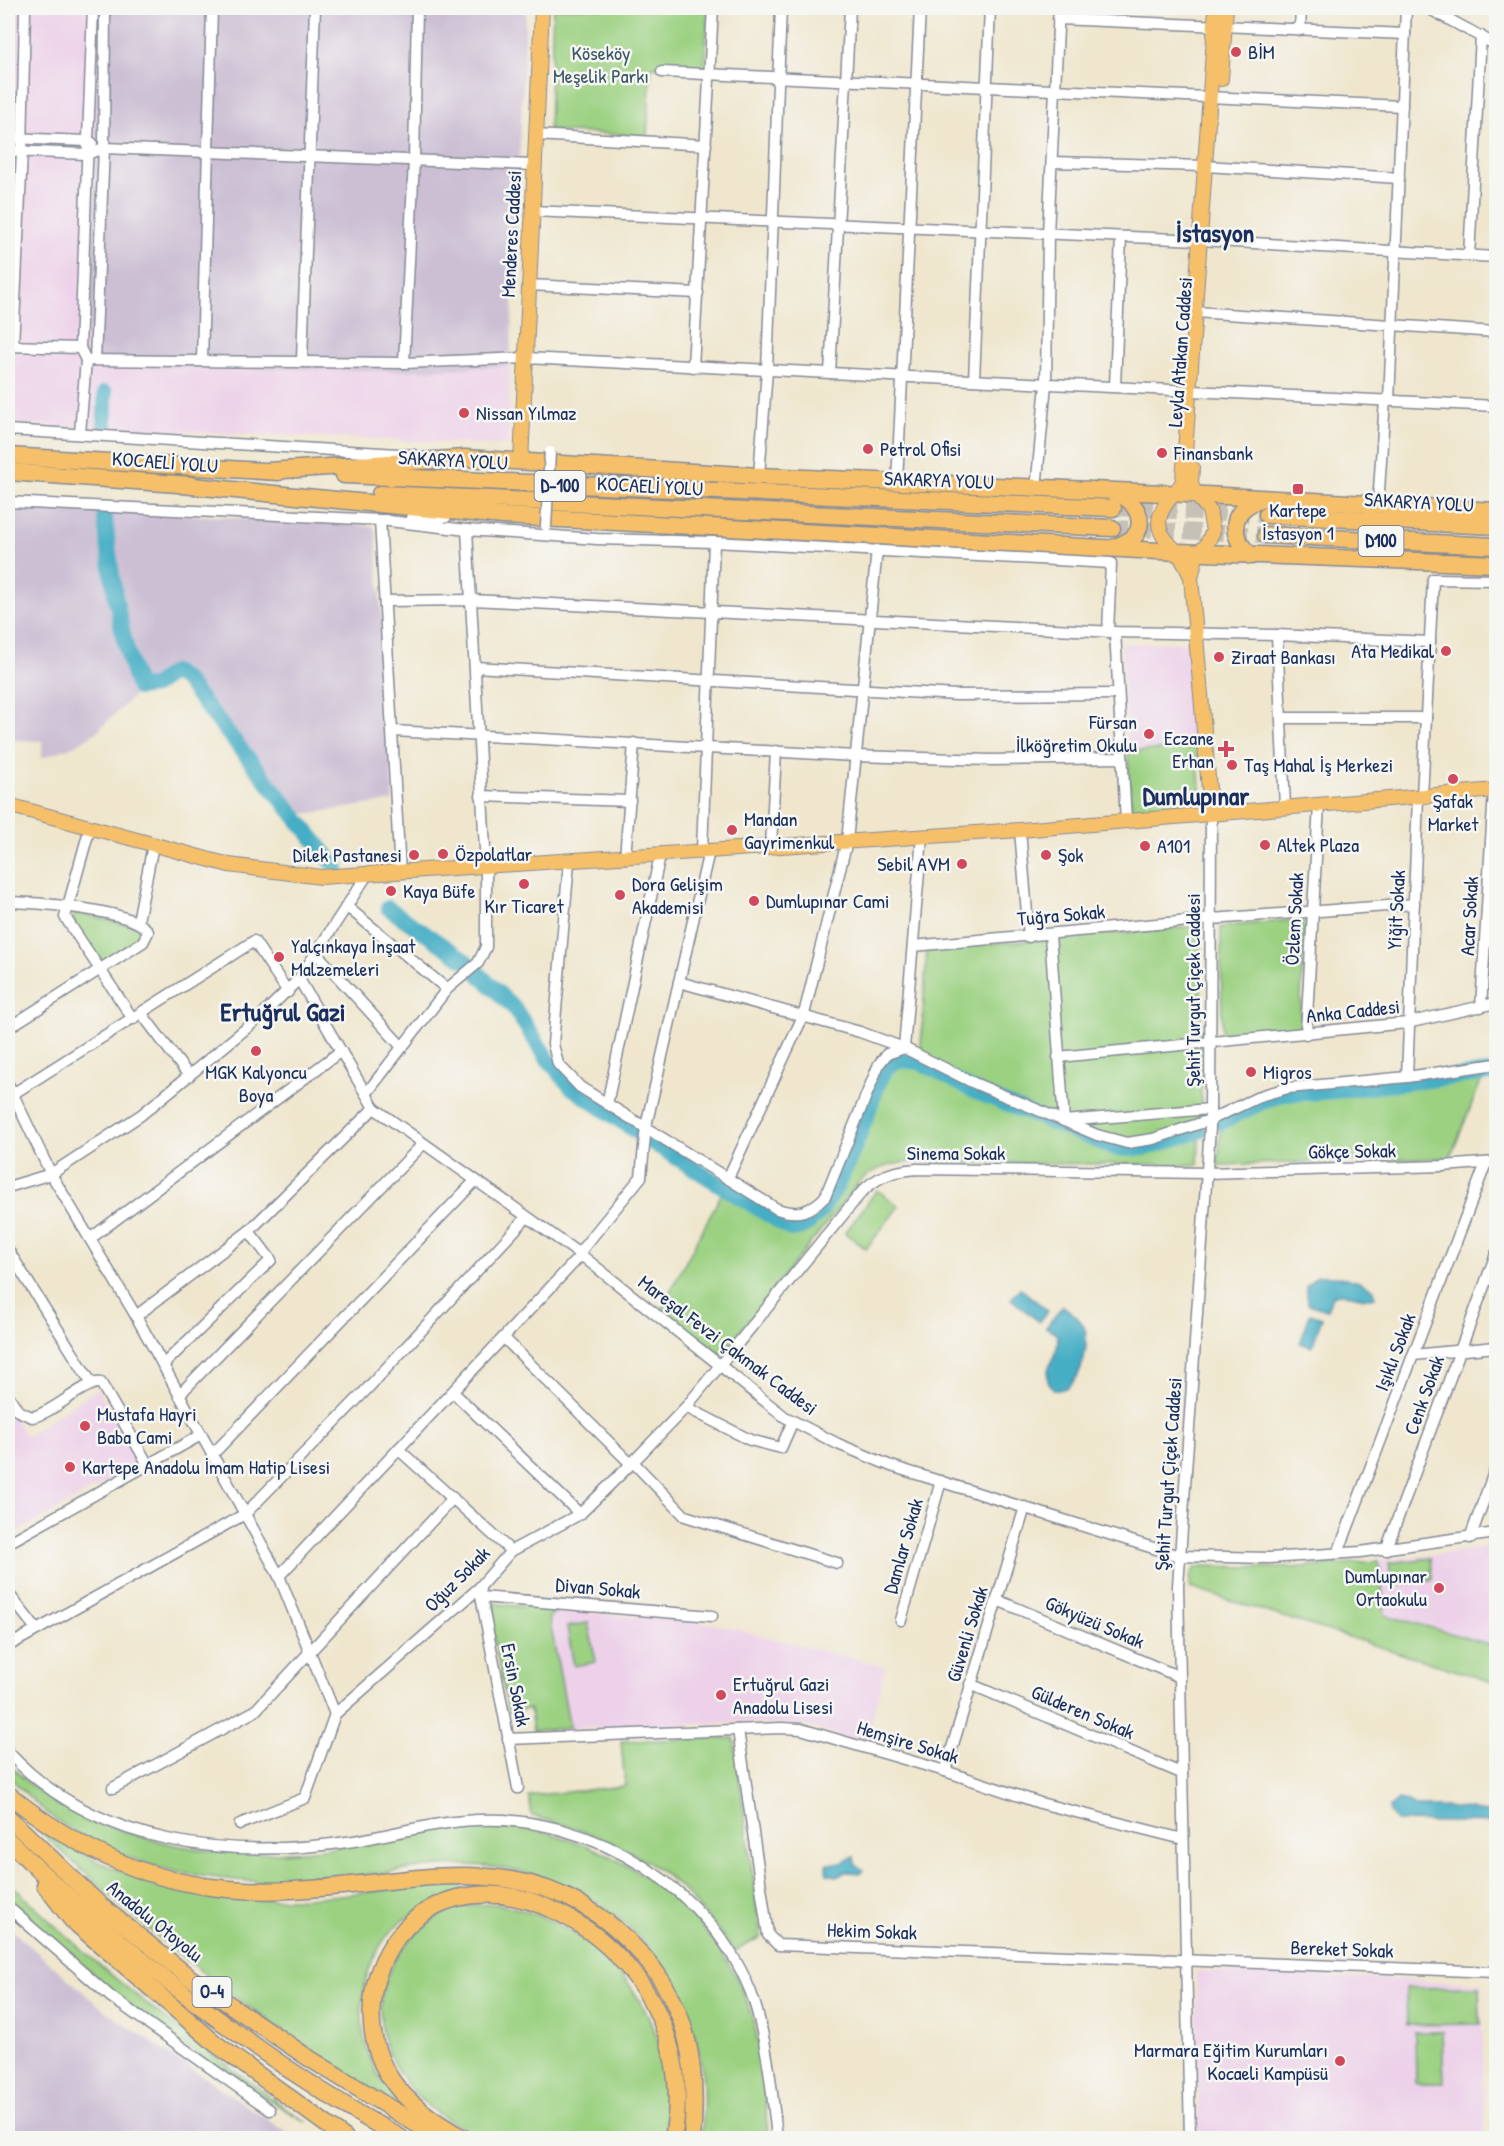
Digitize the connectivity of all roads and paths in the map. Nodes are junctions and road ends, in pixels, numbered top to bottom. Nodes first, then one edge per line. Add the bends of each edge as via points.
1 (25, 8) edge
2 (93, 8) edge
3 (105, 8) edge
4 (212, 8) edge
5 (315, 8) edge
6 (417, 8) edge
7 (542, 8) edge
8 (713, 8) edge
9 (781, 8) edge
10 (850, 8) edge
11 (920, 8) edge
12 (990, 8) edge
13 (1216, 8) edge
14 (1226, 8) edge
15 (1301, 8) edge
16 (1406, 8) edge
17 (1428, 8) edge
18 (1059, 13) edge
19 (1220, 26) junction
20 (1300, 30) junction
21 (1405, 34) junction
22 (1481, 36) junction
23 (1497, 45) edge
24 (662, 72) dead end
25 (710, 73) junction
26 (778, 76) junction
27 (847, 81) junction
28 (916, 84) junction
29 (987, 87) junction
30 (1055, 91) junction
31 (1215, 97) junction
32 (1402, 106) junction
33 (536, 135) junction
34 (8, 138) edge
35 (21, 139) junction
36 (87, 141) junction
37 (706, 146) junction
38 (104, 148) junction
39 (8, 151) edge
40 (22, 152) junction
41 (209, 153) junction
42 (87, 154) junction
43 (309, 156) junction
44 (414, 160) junction
45 (1052, 162) junction
46 (534, 165) junction
47 (1210, 166) junction
48 (1399, 178) junction
49 (532, 211) junction
50 (702, 220) junction
51 (771, 222) junction
52 (840, 225) junction
53 (909, 228) junction
54 (979, 231) junction
55 (1048, 234) junction
56 (1121, 237) junction
57 (1203, 241) junction
58 (1395, 253) junction
59 (1469, 256) junction
60 (1497, 257) edge
61 (528, 285) junction
62 (698, 293) junction
63 (1198, 312) junction
64 (1392, 326) junction
65 (1497, 332) edge
66 (10, 346) edge
67 (80, 348) junction
68 (526, 358) junction
69 (90, 360) junction
70 (202, 360) junction
71 (302, 360) junction
72 (404, 363) junction
73 (693, 367) junction
74 (767, 370) junction
75 (830, 373) junction
76 (902, 376) junction
77 (974, 380) junction
78 (1046, 384) junction
79 (1115, 386) junction
80 (1193, 391) junction
81 (1387, 400) junction
82 (1497, 406) edge
83 (8, 430) edge
84 (80, 434) junction
85 (550, 452) dead end
86 (8, 456) edge
87 (465, 458) junction
88 (521, 462) junction
89 (268, 471) junction
90 (8, 474) edge
91 (759, 476) junction
92 (897, 482) junction
93 (1187, 484) junction
94 (182, 485) junction
95 (1036, 489) junction
96 (1101, 491) junction
97 (8, 502) edge
98 (1378, 505) junction
99 (1266, 507) junction
100 (1113, 508) tunnel mouth
101 (1497, 511) edge
102 (490, 514) junction
103 (380, 520) junction
104 (546, 526) dead end
105 (1497, 526) edge
106 (1112, 528) tunnel mouth
107 (467, 530) junction
108 (1266, 535) tunnel mouth
109 (714, 542) junction
110 (1497, 546) edge
111 (1112, 549) junction
112 (877, 550) junction
113 (1177, 552) junction
114 (1197, 553) junction
115 (1251, 556) junction
116 (1497, 564) edge
117 (1191, 577) junction
118 (1497, 580) edge
119 (472, 600) junction
120 (385, 601) junction
121 (711, 613) junction
122 (871, 621) junction
123 (1111, 632) junction
124 (1197, 633) junction
125 (1277, 634) junction
126 (1430, 642) junction
127 (475, 667) junction
128 (708, 680) junction
129 (864, 689) junction
130 (1118, 694) junction
131 (1282, 718) junction
132 (1426, 718) junction
133 (393, 731) junction
134 (478, 734) junction
135 (634, 743) junction
136 (705, 747) junction
137 (776, 750) junction
138 (855, 756) junction
139 (1122, 758) junction
140 (1495, 790) edge
141 (481, 796) junction
142 (1420, 797) junction
143 (630, 801) junction
144 (8, 805) edge
145 (1319, 805) junction
146 (1286, 807) junction
147 (1211, 813) junction
148 (1126, 821) junction
149 (90, 827) junction
150 (1020, 830) junction
151 (922, 836) junction
152 (847, 841) junction
153 (153, 845) junction
154 (771, 846) junction
155 (706, 851) junction
156 (660, 855) junction
157 (625, 858) junction
158 (569, 862) junction
159 (486, 867) junction
160 (400, 873) junction
161 (367, 875) junction
162 (8, 902) edge
163 (1414, 904) junction
164 (346, 906) junction
165 (68, 907) junction
166 (1312, 911) junction
167 (1212, 919) junction
168 (138, 921) junction
169 (1050, 934) junction
170 (1029, 937) junction
171 (913, 946) junction
172 (316, 952) junction
173 (100, 970) junction
174 (300, 979) junction
175 (679, 982) junction
176 (447, 989) junction
177 (288, 992) junction
178 (1497, 1003) edge
179 (1481, 1007) junction
180 (804, 1014) junction
181 (137, 1017) junction
182 (1407, 1023) junction
183 (8, 1028) edge
184 (1306, 1034) junction
185 (1212, 1043) junction
186 (402, 1047) junction
187 (904, 1048) junction
188 (341, 1051) junction
189 (1058, 1057) junction
190 (1497, 1064) edge
191 (189, 1076) junction
192 (1407, 1077) junction
193 (8, 1084) edge
194 (366, 1094) junction
195 (10, 1096) edge
196 (607, 1104) junction
197 (374, 1108) junction
198 (1210, 1115) junction
199 (1064, 1121) junction
200 (646, 1126) junction
201 (423, 1143) junction
202 (1491, 1163) edge
203 (1207, 1173) junction
204 (51, 1174) junction
205 (728, 1178) junction
206 (475, 1181) junction
207 (8, 1187) edge
208 (526, 1218) junction
209 (249, 1231) junction
210 (91, 1238) junction
211 (8, 1250) edge
212 (580, 1254) junction
213 (1497, 1254) edge
214 (136, 1316) junction
215 (504, 1338) junction
216 (1497, 1347) edge
217 (1460, 1351) junction
218 (1413, 1355) junction
219 (721, 1364) junction
220 (163, 1365) junction
221 (92, 1384) junction
222 (453, 1392) junction
223 (8, 1395) edge
224 (179, 1395) junction
225 (686, 1407) junction
226 (793, 1422) junction
227 (201, 1435) junction
228 (398, 1449) junction
229 (212, 1455) junction
230 (632, 1463) junction
231 (147, 1464) junction
232 (1497, 1467) edge
233 (941, 1481) junction
234 (453, 1498) junction
235 (1025, 1508) junction
236 (245, 1514) junction
237 (580, 1514) junction
238 (1497, 1533) edge
239 (1470, 1538) junction
240 (8, 1543) edge
241 (1386, 1550) junction
242 (511, 1551) junction
243 (1338, 1553) junction
244 (1179, 1556) junction
245 (837, 1563) dead end
246 (279, 1576) junction
247 (480, 1592) junction
248 (8, 1593) edge
249 (997, 1600) junction
250 (712, 1616) dead end
251 (901, 1620) dead end
252 (36, 1629) junction
253 (8, 1646) edge
254 (310, 1650) junction
255 (1180, 1677) junction
256 (970, 1684) junction
257 (335, 1713) junction
258 (738, 1730) junction
259 (508, 1739) junction
260 (8, 1752) edge
261 (945, 1771) junction
262 (1181, 1773) junction
263 (113, 1788) dead end
264 (518, 1788) dead end
265 (8, 1794) edge
266 (8, 1817) edge
267 (240, 1824) dead end
268 (1183, 1839) junction
269 (8, 1840) edge
270 (23, 1855) junction
271 (8, 1907) edge
272 (1186, 1960) junction
273 (1497, 1972) edge
274 (270, 2110) dead end
275 (345, 2139) edge
276 (401, 2139) edge
277 (439, 2139) edge
278 (464, 2139) edge
279 (672, 2139) edge
280 (692, 2139) edge
281 (777, 2139) edge
282 (1190, 2139) edge

1 - 35 street
2 - 36 street
3 - 38 street
4 - 41 street
5 - 43 street
6 - 44 street
7 - 33 main road, Menderes Caddesi
8 - 25 street
9 - 26 street
10 - 27 street
11 - 28 street
12 - 29 street
13 - 19 main road, Leyla Atakan Caddesi
14 - 19 main road, Leyla Atakan Caddesi
15 - 20 street
16 - 21 street
17 - 22 street
18 - 19 street
18 - 30 street
19 - 20 street
19 - 31 main road, Leyla Atakan Caddesi
20 - 21 street
21 - 32 street
22 - 23 street
22 - 59 street
24 - 25 street
25 - 26 street
25 - 37 street
26 - 27 street
26 - 51 street
27 - 28 street
27 - 52 street
28 - 29 street
28 - 53 street
29 - 30 street
29 - 54 street
30 - 31 street
30 - 45 street
31 - 32 street
31 - 47 main road, Leyla Atakan Caddesi
32 - 48 street
33 - 37 street
33 - 46 main road, Menderes Caddesi
34 - 35 street
35 - 36 street
35 - 40 street
36 - 38 street
36 - 42 street
37 - 50 street
38 - 41 street
38 - 42 street
38 - 69 street
39 - 40 street
40 - 42 street
40 - 66 street
41 - 43 street
41 - 70 street
42 - 67 street
43 - 44 street
43 - 71 street
44 - 46 street
44 - 72 street
45 - 47 street
45 - 55 street
46 - 49 main road, Menderes Caddesi
47 - 48 street
47 - 57 main road, Leyla Atakan Caddesi
48 - 58 street
49 - 50 street
49 - 61 main road, Menderes Caddesi
50 - 51 street
50 - 62 street
51 - 52 street
51 - 74 street
52 - 53 street
52 - 75 street
53 - 54 street
53 - 76 street
54 - 55 street
54 - 77 street
55 - 56 street
55 - 78 street
56 - 57 street
56 - 79 street
57 - 58 street
57 - 63 main road, Leyla Atakan Caddesi
58 - 59 street
58 - 64 street
59 - 60 street
61 - 62 street
61 - 68 main road, Menderes Caddesi
62 - 73 street
63 - 64 street
63 - 80 main road, Leyla Atakan Caddesi
64 - 65 street
64 - 81 street
66 - 67 street
67 - 69 street
68 - 72 street
68 - 73 street
68 - 88 main road, Menderes Caddesi
69 - 70 street
69 - 84 street
70 - 71 street
71 - 72 street
73 - 74 street
74 - 75 street
74 - 91 street
75 - 76 street
76 - 77 street
76 - 92 street
77 - 78 street
78 - 79 street
78 - 95 street
79 - 80 street
80 - 81 street
80 - 93 main road, Leyla Atakan Caddesi
81 - 82 street
81 - 98 street
83 - 84 street
84 - 87 street
85 - 104 street, bridge
86 - 89 highway, SAKARYA YOLU / D-100
87 - 88 highway
87 - 89 highway
88 - 91 highway
89 - 100 highway, SAKARYA YOLU / D-100
90 - 94 highway, KOCAELİ YOLU / D-100
91 - 92 highway
92 - 95 highway
93 - 96 highway via 1147,492
93 - 99 highway
93 - 113 main road via 1165,505 1158,522 1162,538
93 - 114 main road via 1209,510 1213,524 1210,540
94 - 102 highway
94 - 106 highway, KOCAELİ YOLU / D-100
95 - 96 highway
96 - 111 highway via 1124,496 1134,506 1139,520 1136,534
97 - 103 street
98 - 99 highway
98 - 101 highway
99 - 105 highway, SAKARYA YOLU / D100
99 - 115 highway via 1245,507 1236,524 1238,540
102 - 103 street
102 - 111 highway
103 - 107 street
103 - 120 street
107 - 109 street
107 - 119 street
108 - 110 highway, D100
109 - 112 street
109 - 121 street
111 - 113 highway
112 - 122 street
112 - 123 street via 1111,563
113 - 114 highway
113 - 117 main road
114 - 115 highway
114 - 117 main road
115 - 116 highway
117 - 124 main road
118 - 126 street, Yiğit Sokak via 1433,579
119 - 120 street
119 - 121 street
119 - 127 street
120 - 133 street
121 - 122 street
121 - 128 street
122 - 123 street
122 - 129 street
123 - 124 street
123 - 130 street
124 - 125 street
124 - 147 main road
125 - 126 street
125 - 131 street
126 - 132 street, Yiğit Sokak
127 - 128 street
127 - 134 street
128 - 129 street
128 - 136 street
129 - 130 street via 957,695
129 - 138 street
130 - 139 street
131 - 132 street
131 - 146 street
132 - 142 street, Yiğit Sokak
133 - 134 street
133 - 160 street
134 - 135 street
134 - 141 street
135 - 136 street
135 - 143 street
136 - 137 street
136 - 155 street
137 - 138 street
137 - 154 street
138 - 139 street
138 - 152 street
139 - 148 street
140 - 142 main road
140 - 179 street, Acar Sokak
141 - 143 street
141 - 159 street
142 - 145 main road
142 - 163 street, Yiğit Sokak
143 - 157 street
144 - 149 main road
145 - 146 main road
145 - 166 street, Özlem Sokak
146 - 147 main road
147 - 148 main road
147 - 167 street, Şehit Turgut Çiçek Caddesi
148 - 150 main road
149 - 153 main road
149 - 165 street
150 - 151 main road
150 - 170 street
151 - 152 main road
151 - 171 street
152 - 154 main road
152 - 180 street
153 - 161 main road via 278,873 321,877
153 - 168 street
154 - 155 main road
155 - 156 main road
155 - 175 street
156 - 157 main road
156 - 196 street
157 - 158 main road
158 - 159 main road
158 - 196 street via 553,1050 565,1075
159 - 160 main road
159 - 176 street via 487,935 483,956
160 - 161 main road
161 - 164 street
162 - 165 street
163 - 166 street, Tuğra Sokak
163 - 182 street, Yiğit Sokak
164 - 172 street
164 - 176 street
165 - 168 street
165 - 173 street via 66,920
166 - 167 street, Tuğra Sokak
166 - 184 street, Özlem Sokak
167 - 169 street, Tuğra Sokak
167 - 185 street, Şehit Turgut Çiçek Caddesi
168 - 173 street via 148,929 147,939
169 - 170 street, Tuğra Sokak
169 - 189 street
170 - 171 street, Tuğra Sokak
171 - 187 street
172 - 174 street
172 - 186 street
173 - 181 street
173 - 183 street
174 - 177 street
174 - 188 street, Mareşal Fevzi Çakmak Caddesi
175 - 180 street
175 - 200 street
176 - 186 street
177 - 181 street via 254,941
177 - 191 street
178 - 179 street, Anka Caddesi
179 - 182 street, Anka Caddesi
180 - 187 street
180 - 205 street
181 - 191 street
181 - 195 street
182 - 184 street, Anka Caddesi
182 - 192 street, Yiğit Sokak
184 - 185 street, Anka Caddesi
185 - 189 street, Anka Caddesi
185 - 198 street, Şehit Turgut Çiçek Caddesi
186 - 194 street
187 - 199 street
187 - 205 street via 887,1054 879,1064 825,1197 815,1207 805,1212 784,1211
188 - 194 street, Mareşal Fevzi Çakmak Caddesi
188 - 210 street
189 - 199 street
190 - 192 street
191 - 204 street via 141,1115
192 - 198 street via 1276,1090
193 - 195 street
194 - 197 street, Mareşal Fevzi Çakmak Caddesi
195 - 204 street
196 - 200 street
197 - 201 street, Mareşal Fevzi Çakmak Caddesi
197 - 209 street
198 - 199 street
198 - 199 street via 1152,1139 1127,1143
198 - 203 street, Şehit Turgut Çiçek Caddesi
200 - 205 street
200 - 212 street via 641,1176
201 - 206 street, Mareşal Fevzi Çakmak Caddesi
201 - 224 street
202 - 203 street, Gökçe Sokak
202 - 218 street, Işıklı Sokak
203 - 219 street, Sinema Sokak via 916,1169 888,1173 860,1194
203 - 244 street, Şehit Turgut Çiçek Caddesi
204 - 207 street
204 - 210 street
206 - 208 street, Mareşal Fevzi Çakmak Caddesi
206 - 229 street
208 - 212 street, Mareşal Fevzi Çakmak Caddesi
208 - 236 street
209 - 214 street
209 - 220 street via 272,1260
210 - 214 street
211 - 221 street
212 - 215 street
212 - 219 street, Mareşal Fevzi Çakmak Caddesi
213 - 217 street, Cenk Sokak
214 - 220 street
215 - 222 street
215 - 230 street
216 - 217 street
217 - 218 street
217 - 241 street, Cenk Sokak
218 - 243 street, Işıklı Sokak
219 - 225 street, Oğuz Sokak
219 - 226 street, Mareşal Fevzi Çakmak Caddesi
220 - 224 street
221 - 223 street via 48,1412 32,1417 18,1411
221 - 231 street via 97,1382 104,1388
222 - 228 street
222 - 237 street
224 - 227 street
225 - 226 street via 750,1440 781,1448
225 - 230 street, Oğuz Sokak
226 - 233 street, Mareşal Fevzi Çakmak Caddesi via 867,1456
227 - 229 street
227 - 231 street
228 - 234 street
228 - 246 street
229 - 236 street
230 - 237 street, Oğuz Sokak
230 - 245 street via 685,1516
231 - 240 street
232 - 239 street
233 - 235 street, Mareşal Fevzi Çakmak Caddesi
233 - 251 street, Damlar Sokak
234 - 242 street
234 - 254 street
235 - 244 street, Mareşal Fevzi Çakmak Caddesi
235 - 249 street, Güvenli Sokak
236 - 246 street
236 - 252 street
237 - 242 street, Oğuz Sokak
238 - 239 street, Mareşal Fevzi Çakmak Caddesi
239 - 241 street, Mareşal Fevzi Çakmak Caddesi
241 - 243 street, Mareşal Fevzi Çakmak Caddesi
242 - 247 street, Oğuz Sokak
243 - 244 street, Mareşal Fevzi Çakmak Caddesi
244 - 255 street, Şehit Turgut Çiçek Caddesi
246 - 254 street
247 - 250 street, Divan Sokak
247 - 257 street, Oğuz Sokak
247 - 259 street, Ersin Sokak
248 - 252 street
249 - 255 street, Gökyüzü Sokak
249 - 256 street, Güvenli Sokak
252 - 253 street
254 - 257 street
254 - 263 street via 255,1711
255 - 262 street, Şehit Turgut Çiçek Caddesi
256 - 261 street, Güvenli Sokak
256 - 262 street, Gülderen Sokak
257 - 267 street, Oğuz Sokak via 305,1798
258 - 259 street, Hemşire Sokak
258 - 261 street, Hemşire Sokak via 801,1729
258 - 272 street, Hekim Sokak via 768,1935 778,1945
259 - 264 street, Ersin Sokak
260 - 281 street via 41,1785 66,1801 156,1838 188,1844 242,1849 298,1846 502,1819 569,1831 609,1846 674,1888 730,1952 753,1999 765,2044
261 - 268 street, Hemşire Sokak via 1040,1803
262 - 268 street, Şehit Turgut Çiçek Caddesi
265 - 280 highway via 93,1851 152,1875 212,1887 320,1890 474,1875 515,1878 555,1890 626,1937 663,1984 678,2012 692,2061
266 - 277 highway, Anadolu Otoyolu / O-4 via 100,1905 189,1977
268 - 272 street, Şehit Turgut Çiçek Caddesi
269 - 270 highway, Anadolu Otoyolu / O-4
270 - 275 highway via 72,1920 216,2044
270 - 276 highway, Anadolu Otoyolu / O-4 via 178,1988 309,2082
271 - 274 street via 111,1997
272 - 273 street, Bereket Sokak
272 - 282 street, Şehit Turgut Çiçek Caddesi
278 - 279 highway via 412,2103 384,2069 372,2028 372,1990 381,1963 406,1928 455,1899 486,1894 516,1897 560,1913 591,1932 644,1988 664,2024 672,2055 678,2099

